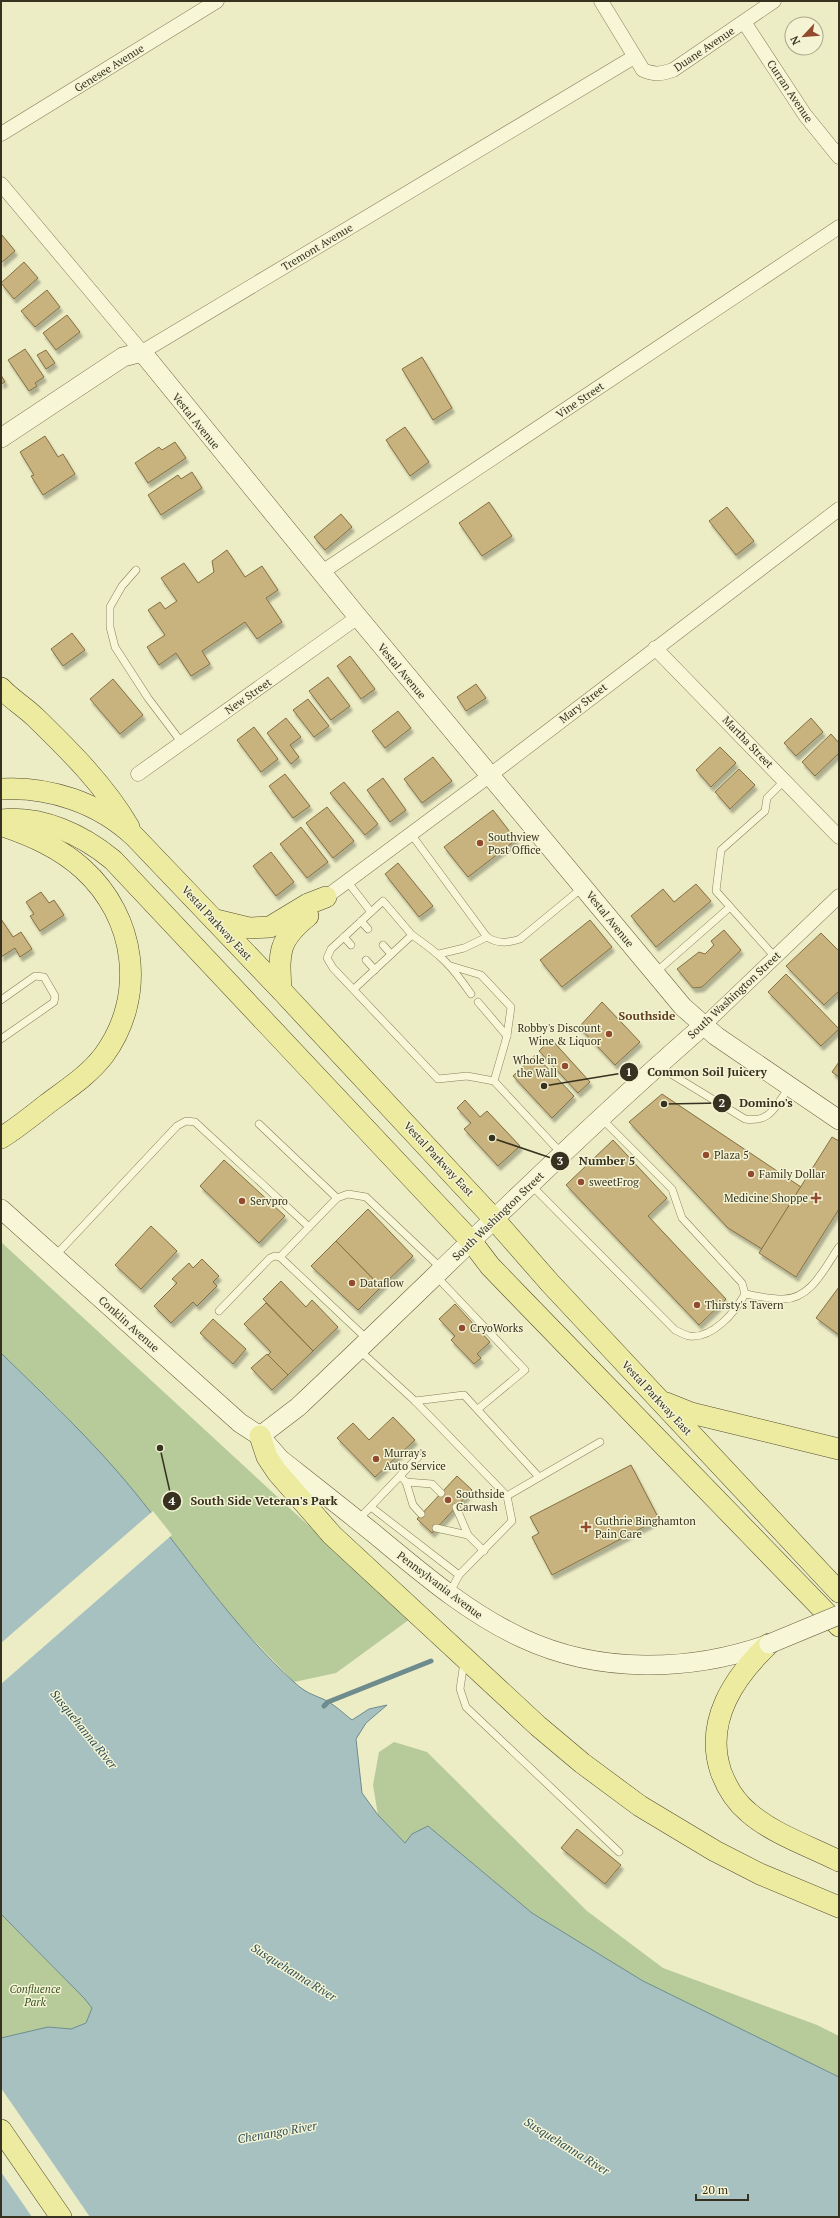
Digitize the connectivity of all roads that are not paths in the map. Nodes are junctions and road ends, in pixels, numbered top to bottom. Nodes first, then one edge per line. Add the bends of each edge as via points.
1 (217, 1) edge
2 (600, 1) edge
3 (774, 1) edge
4 (744, 22) junction
5 (634, 57) junction
6 (1, 134) edge
7 (839, 157) edge
8 (1, 184) edge
9 (839, 227) edge
10 (142, 352) junction
11 (1, 438) edge
12 (839, 509) edge
13 (136, 570) dead end
14 (322, 572) junction
15 (358, 617) junction
16 (655, 648) junction
17 (1, 688) edge
18 (182, 743) junction
19 (138, 774) dead end
20 (489, 776) junction
21 (785, 780) junction
22 (1, 789) edge
23 (1, 820) edge
24 (1, 825) edge
25 (411, 834) junction
26 (134, 836) junction
27 (839, 837) edge
28 (347, 881) junction
29 (584, 887) junction
30 (839, 896) edge
31 (326, 897) junction
32 (730, 907) junction
33 (371, 912) junction
34 (216, 920) junction
35 (361, 921) junction
36 (368, 929) dead end
37 (412, 935) junction
38 (344, 937) junction
39 (487, 937) junction
40 (351, 944) dead end
41 (383, 945) dead end
42 (391, 954) junction
43 (439, 954) junction
44 (775, 957) junction
45 (366, 960) dead end
46 (451, 966) junction
47 (375, 970) junction
48 (655, 974) junction
49 (354, 989) junction
50 (281, 990) junction
51 (471, 994) dead end
52 (1, 1000) edge
53 (478, 1002) dead end
54 (704, 1025) junction
55 (507, 1036) junction
56 (1, 1039) edge
57 (657, 1066) junction
58 (494, 1081) junction
59 (790, 1086) junction
60 (601, 1118) junction
61 (839, 1120) edge
62 (259, 1124) dead end
63 (3, 1138) edge
64 (562, 1154) junction
65 (530, 1184) junction
66 (337, 1198) junction
67 (1, 1209) edge
68 (494, 1219) junction
69 (309, 1227) junction
70 (471, 1241) junction
71 (839, 1247) edge
72 (54, 1256) junction
73 (280, 1257) junction
74 (439, 1273) junction
75 (744, 1294) junction
76 (219, 1311) dead end
77 (364, 1345) junction
78 (652, 1393) junction
79 (415, 1401) junction
80 (478, 1409) junction
81 (260, 1436) junction
82 (600, 1442) dead end
83 (839, 1449) edge
84 (418, 1457) dead end
85 (400, 1476) junction
86 (539, 1477) junction
87 (406, 1482) junction
88 (441, 1493) dead end
89 (507, 1496) junction
90 (456, 1507) dead end
91 (364, 1514) junction
92 (422, 1514) dead end
93 (436, 1528) dead end
94 (468, 1535) junction
95 (484, 1551) junction
96 (459, 1576) junction
97 (839, 1592) edge
98 (449, 1594) junction
99 (839, 1615) edge
100 (839, 1626) edge
101 (769, 1644) junction
102 (464, 1658) junction
103 (619, 1852) dead end
104 (839, 1861) edge
105 (839, 1907) edge
106 (1, 2130) edge
107 (61, 2217) edge

1 - 6 street, Genesee Avenue
2 - 5 street
3 - 4 street, Duane Avenue
4 - 5 street, Duane Avenue via 673,70 651,74 643,70
4 - 7 street, Curran Avenue via 805,115
5 - 10 street, Tremont Avenue
8 - 10 street, Vestal Avenue
9 - 14 street, Vine Street
10 - 11 street, Tremont Avenue via 123,357
10 - 14 street, Vestal Avenue
12 - 16 street, Mary Street
13 - 18 lane via 122,586 110,607 110,627 115,647 148,698
14 - 15 street, Vestal Avenue
15 - 18 street, New Street
15 - 20 street, Vestal Avenue
16 - 20 street, Mary Street
16 - 21 street, Martha Street
17 - 26 main road via 35,717 80,763 114,802
18 - 19 street, New Street
20 - 25 street, Mary Street
20 - 29 street, Vestal Avenue
21 - 27 street, Martha Street
21 - 32 lane via 767,798 764,811 721,850 716,891
22 - 26 main road, Vestal Parkway East via 45,792 78,801 109,816
23 - 70 main road via 26,820 58,828 95,845 113,860
24 - 63 main road via 51,846 94,880 111,902 121,922 128,942 132,970 127,1010 105,1053 85,1076
25 - 28 street, Mary Street
25 - 39 lane
26 - 34 main road, Vestal Parkway East
28 - 31 street, Mary Street
28 - 33 lane
29 - 39 lane via 520,939 495,942
29 - 48 street, Vestal Avenue
30 - 44 street, South Washington Street
31 - 34 main road via 308,904 270,927 249,928
31 - 50 main road via 286,936 279,960
32 - 44 lane
32 - 48 lane
33 - 35 lane
33 - 37 lane via 383,901
34 - 50 main road, Vestal Parkway East
35 - 36 lane
35 - 38 lane
37 - 42 lane
37 - 43 lane
38 - 40 lane
38 - 49 lane via 331,949 327,958 333,968
39 - 43 lane via 464,948
41 - 42 lane
42 - 47 lane
43 - 46 lane
44 - 54 street, South Washington Street
45 - 47 lane
46 - 51 lane
46 - 55 lane via 481,975 511,1007
47 - 49 lane
48 - 54 street, Vestal Avenue via 683,1007
49 - 58 lane via 438,1079 467,1076
50 - 68 main road, Vestal Parkway East
52 - 56 lane via 35,976 44,977 55,996 54,1002
53 - 55 lane
54 - 57 street, South Washington Street
54 - 59 street, Vestal Avenue via 716,1036
55 - 58 lane
57 - 59 lane via 745,1119 751,1120 758,1121 768,1117
57 - 60 street, South Washington Street
58 - 64 lane
59 - 61 street, Vestal Avenue
60 - 64 street, South Washington Street
60 - 75 lane via 672,1189 682,1218 742,1283
62 - 66 lane
64 - 65 street, South Washington Street
65 - 68 street, South Washington Street
65 - 75 lane via 675,1330 689,1336 706,1334 718,1326 738,1305
66 - 69 lane
66 - 74 lane via 348,1194 366,1197
67 - 72 street, Conklin Avenue
68 - 70 street, South Washington Street
68 - 78 main road, Vestal Parkway East
69 - 72 lane via 195,1122 186,1121 177,1126
69 - 73 lane
70 - 74 street, South Washington Street
70 - 100 main road via 490,1266 605,1387
71 - 75 lane via 810,1289 799,1296 783,1299
72 - 81 street, Conklin Avenue via 240,1423
73 - 76 lane via 270,1258
73 - 77 lane
74 - 77 street, South Washington Street
74 - 80 lane via 524,1370
77 - 79 lane
77 - 81 street, South Washington Street via 298,1407
78 - 83 main road via 671,1406 691,1414
78 - 97 main road, Vestal Parkway East
79 - 80 lane via 464,1395
79 - 89 lane
80 - 86 lane
81 - 91 street, Pennsylvania Avenue via 280,1459
81 - 102 main road via 266,1456 310,1512 344,1547
82 - 86 lane
84 - 85 lane
85 - 87 lane
85 - 91 lane
86 - 89 lane
87 - 88 lane via 432,1484
87 - 92 lane via 413,1505
89 - 95 lane via 512,1521
90 - 94 lane
91 - 96 lane
91 - 98 street, Pennsylvania Avenue
93 - 94 lane
94 - 95 lane
95 - 96 lane
96 - 98 lane
98 - 101 street, Pennsylvania Avenue via 474,1612 523,1639 559,1652 605,1662 684,1664 721,1658
99 - 101 street, Pennsylvania Avenue, bridge
101 - 104 main road via 744,1670 722,1707 716,1731 718,1763 731,1793 748,1813 768,1826
102 - 103 lane via 460,1689 466,1707
102 - 105 main road via 558,1744 640,1806 729,1858
106 - 107 main road

